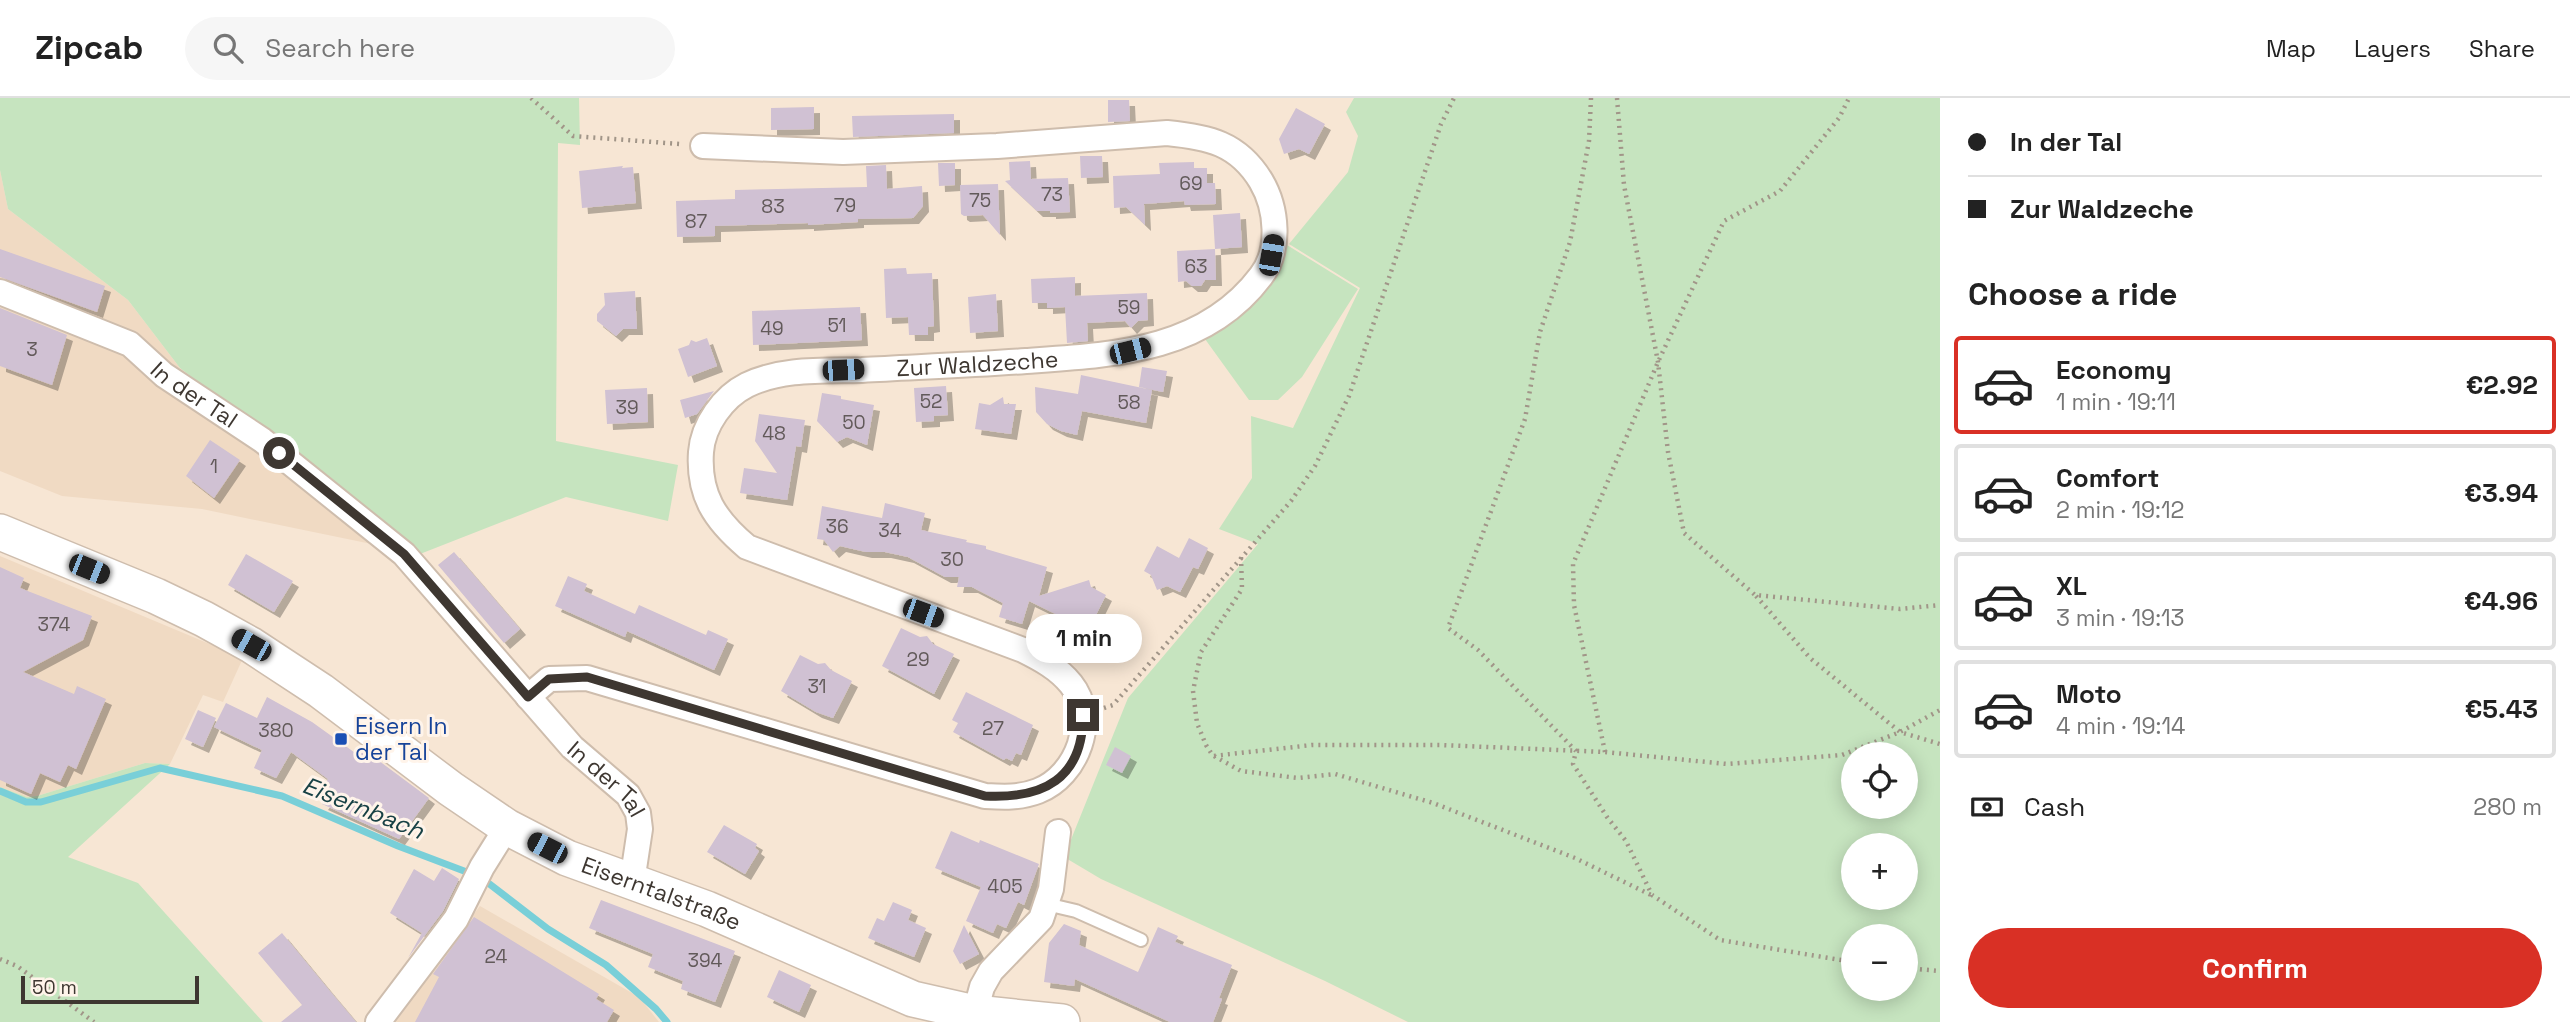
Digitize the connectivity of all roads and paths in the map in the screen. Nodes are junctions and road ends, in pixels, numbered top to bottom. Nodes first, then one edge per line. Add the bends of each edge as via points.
1 (531, 98) edge
2 (1454, 98) edge
3 (1591, 98) edge
4 (1617, 98) edge
5 (1849, 98) edge
6 (703, 146) joint
7 (0, 292) edge
8 (1658, 362) junction
9 (0, 532) edge
10 (1241, 557) junction
11 (1755, 595) junction
12 (1940, 605) edge
13 (528, 697) junction
14 (1940, 710) edge
15 (1083, 715) junction
16 (1900, 732) junction
17 (1940, 744) edge
18 (1576, 751) junction
19 (1605, 752) junction
20 (1213, 756) junction
21 (507, 827) junction
22 (1058, 832) dead end
23 (632, 882) junction
24 (1652, 895) junction
25 (1046, 904) junction
26 (1141, 940) dead end
27 (0, 959) edge
28 (1841, 960) edge
29 (1918, 969) edge
30 (1940, 971) edge
31 (975, 1013) junction
32 (94, 1022) edge
33 (378, 1022) edge
34 (1062, 1022) edge

1 - 6 path via 573,136
2 - 10 path via 1441,124 1349,396 1315,467
3 - 18 path via 1589,141 1570,242 1540,332 1525,419 1448,628 1478,650
4 - 8 path via 1624,185
5 - 8 path via 1780,191 1724,221
6 - 15 street, Zur Waldzeche via 842,152 1167,133 1219,142 1252,166 1272,208 1271,255 1252,288 1202,327 1112,355 780,375 747,385 732,396 718,408 705,435 700,464 712,512 747,547 1023,650 1053,666 1073,686
7 - 13 street, In der Tal via 130,344 164,375 262,440 404,554
8 - 11 path via 1668,452 1685,533
8 - 19 path via 1573,564 1574,605
9 - 21 main road, Eiserntalstraße via 156,596 251,645 294,671
10 - 15 path via 1113,705
10 - 20 path via 1242,589 1201,652 1193,691 1197,723
11 - 12 path via 1900,609
11 - 16 path via 1810,658
13 - 15 street, Zur Waldzeche via 549,679 587,677 985,796 1014,797 1038,791 1069,769 1081,745
13 - 23 street, In der Tal via 572,747 628,795 640,829
14 - 16 path
16 - 17 path
16 - 19 path via 1842,755 1727,764
18 - 19 path
18 - 20 path via 1312,745
18 - 24 path via 1573,764 1626,841
20 - 24 path via 1241,771 1298,778 1335,775 1433,803 1575,858
21 - 23 main road, Eiserntalstraße via 567,858
21 - 33 street via 456,919
22 - 25 street
23 - 31 main road, Eiserntalstraße via 707,909 913,999
24 - 28 path via 1720,940
25 - 26 lane via 1076,911
25 - 31 street via 1041,919 991,971
27 - 32 path via 18,966
29 - 30 path
31 - 34 main road, Eiserntalstraße

